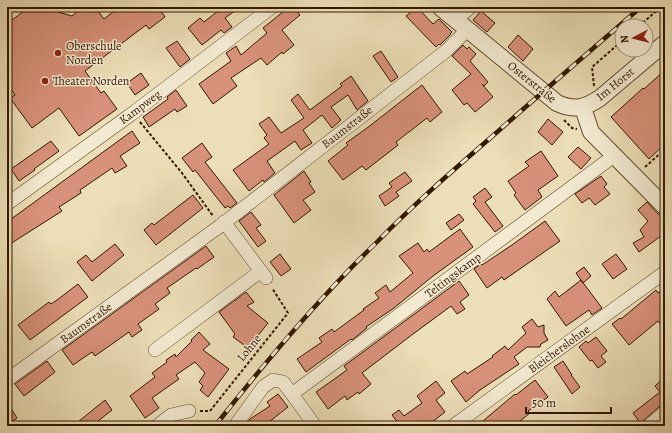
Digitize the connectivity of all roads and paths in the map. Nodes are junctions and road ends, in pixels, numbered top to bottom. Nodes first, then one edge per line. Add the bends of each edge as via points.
1 (272, 7) edge
2 (440, 7) edge
3 (471, 7) edge
4 (661, 7) edge
5 (648, 18) edge
6 (461, 25) junction
7 (665, 43) edge
8 (614, 48) edge
9 (600, 98) junction
10 (583, 108) junction
11 (133, 113) junction
12 (665, 149) edge
13 (613, 154) junction
14 (645, 167) dead end
15 (7, 204) edge
16 (665, 207) edge
17 (222, 224) junction
18 (665, 272) edge
19 (263, 275) junction
20 (155, 350) dead end
21 (7, 380) edge
22 (292, 394) junction
23 (189, 411) joint
24 (665, 412) edge
25 (158, 426) edge
26 (235, 426) edge
27 (315, 426) edge
28 (453, 426) edge
29 (649, 426) edge

1 - 11 street, Kampweg
2 - 6 street, Osterstraße
3 - 6 street, Baumstraße
4 - 5 path
6 - 10 street, Osterstraße via 556,103 569,108
6 - 17 street, Baumstraße via 446,51
7 - 9 street, Im Horst
8 - 9 path via 592,67 594,89
9 - 10 street, Im Horst
10 - 13 street via 591,132
11 - 15 street, Kampweg
11 - 17 path
12 - 14 path
13 - 16 street
13 - 22 street, Teltingskamp via 607,161
17 - 19 street
17 - 21 street, Baumstraße
18 - 28 street, Bleicherslohne
19 - 20 street
19 - 23 path, Lohne via 288,313 210,411
22 - 26 street via 283,382 273,380 264,387
22 - 27 street
23 - 25 street via 171,415
24 - 29 street

